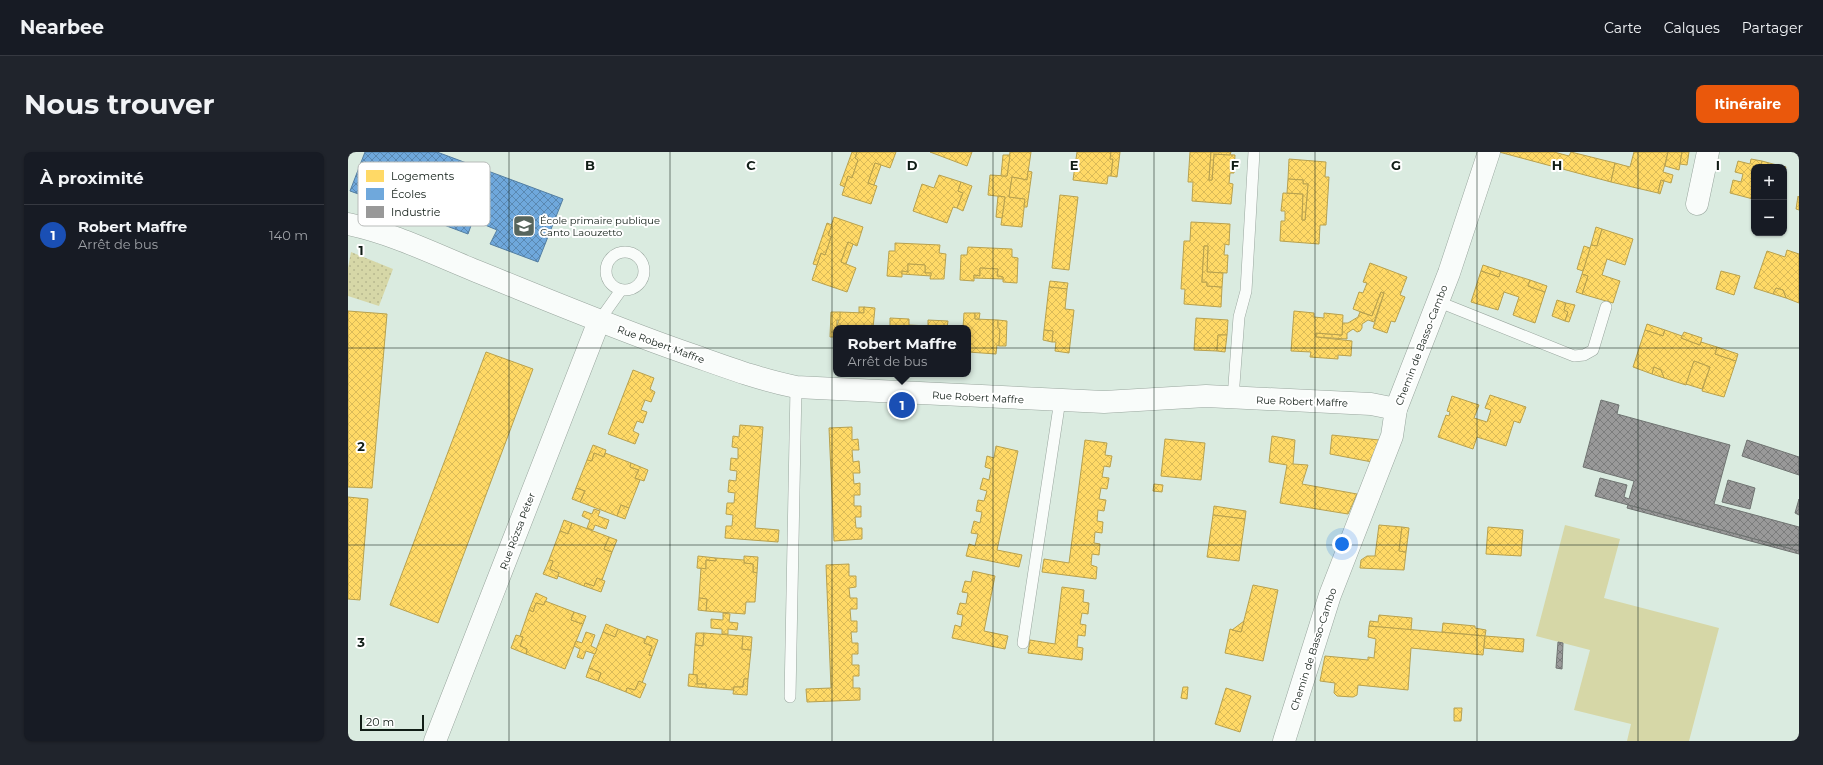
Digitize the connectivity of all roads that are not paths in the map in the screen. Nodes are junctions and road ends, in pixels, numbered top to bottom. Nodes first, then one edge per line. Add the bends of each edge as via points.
1 (1254, 152) edge
2 (1488, 152) edge
3 (1708, 152) edge
4 (1697, 204) dead end
5 (348, 224) edge
6 (621, 290) dead end
7 (1439, 302) junction
8 (1606, 307) dead end
9 (599, 321) junction
10 (796, 387) junction
11 (1233, 398) junction
12 (1060, 400) junction
13 (1396, 409) junction
14 (1023, 644) dead end
15 (790, 697) dead end
16 (435, 741) edge
17 (1284, 741) edge

1 - 11 lane via 1246,291 1239,317
2 - 7 street, Chemin de Basso-Cambo
3 - 4 street
5 - 9 street, Rue Robert Maffre via 418,247
6 - 9 lane
7 - 8 lane via 1574,356 1584,355 1593,350
7 - 13 street, Chemin de Basso-Cambo
9 - 10 street, Rue Robert Maffre via 744,373
9 - 16 street, Rue Rózsa Péter
10 - 12 street, Rue Robert Maffre
10 - 15 lane
11 - 12 street, Rue Robert Maffre via 1206,396 1104,402
11 - 13 street, Rue Robert Maffre via 1371,404
12 - 14 lane
13 - 17 street, Chemin de Basso-Cambo via 1392,436 1330,595

